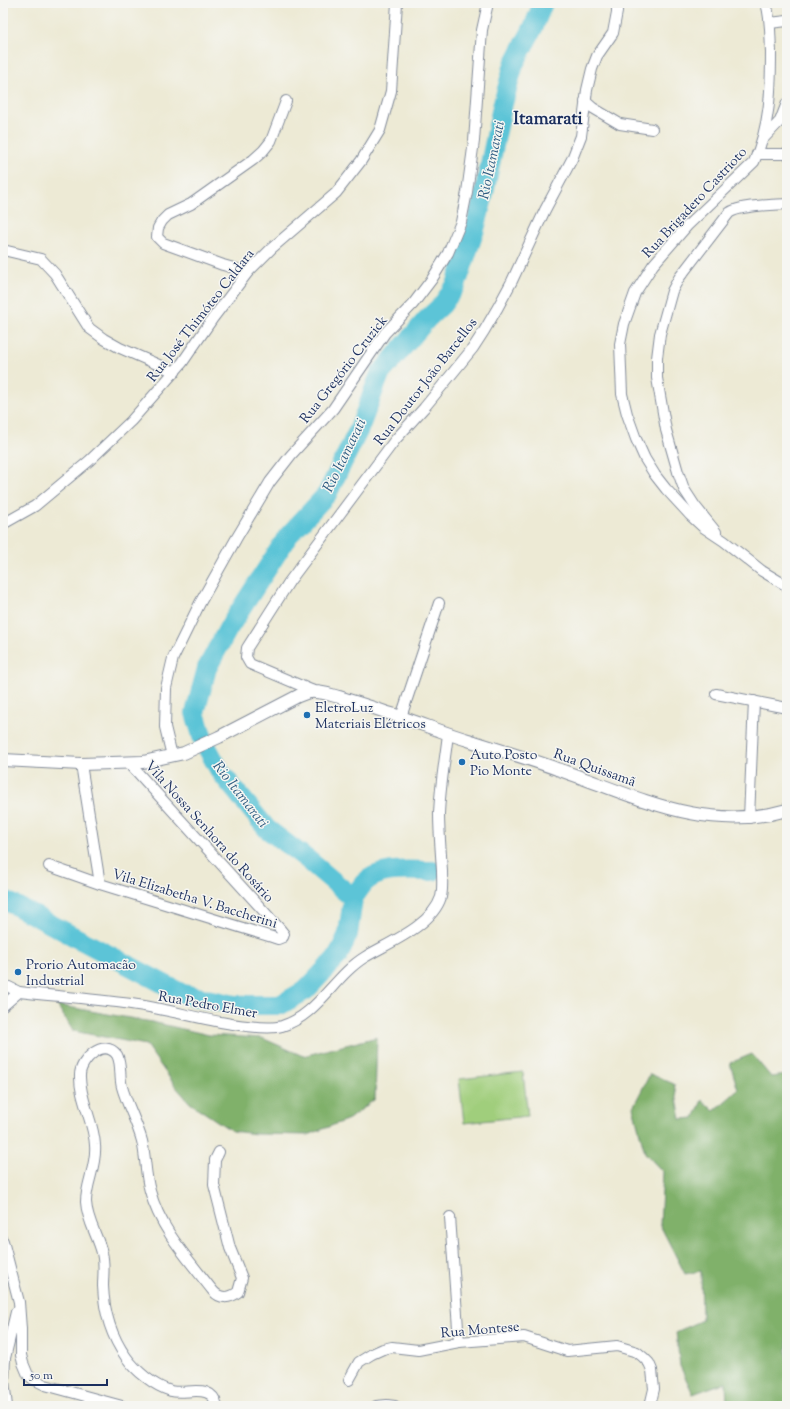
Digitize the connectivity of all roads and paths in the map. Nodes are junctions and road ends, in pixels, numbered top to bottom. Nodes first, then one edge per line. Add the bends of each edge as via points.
1 (397, 3) edge
2 (488, 3) edge
3 (617, 3) edge
4 (766, 3) edge
5 (787, 21) edge
6 (770, 23) junction
7 (286, 101) dead end
8 (585, 102) junction
9 (787, 103) edge
10 (652, 129) dead end
11 (763, 139) junction
12 (757, 154) junction
13 (787, 154) edge
14 (787, 204) edge
15 (3, 250) edge
16 (248, 272) junction
17 (175, 372) junction
18 (3, 524) edge
19 (724, 541) junction
20 (787, 586) edge
21 (439, 603) dead end
22 (316, 692) junction
23 (716, 694) dead end
24 (754, 701) junction
25 (787, 708) edge
26 (402, 717) junction
27 (448, 734) junction
28 (172, 756) junction
29 (3, 760) edge
30 (129, 763) junction
31 (81, 764) junction
32 (787, 810) edge
33 (749, 818) junction
34 (49, 866) dead end
35 (100, 884) junction
36 (283, 937) joint
37 (3, 984) edge
38 (19, 992) junction
39 (3, 1006) edge
40 (219, 1152) dead end
41 (450, 1217) dead end
42 (3, 1241) edge
43 (19, 1302) junction
44 (459, 1342) junction
45 (349, 1380) dead end
46 (7, 1406) edge
47 (122, 1406) edge
48 (217, 1406) edge
49 (376, 1406) edge
50 (395, 1406) edge
51 (650, 1406) edge

1 - 16 street, Rua José Thimóteo Caldara via 391,92 380,130 361,161 336,192
2 - 28 street, Rua Gregório Cruzick via 482,30 474,140 467,192 461,222 448,253 413,304 385,333 333,409 290,455 270,482 200,603 173,658 166,688 165,727
3 - 8 street, Rua Doutor João Barcellos via 613,33 597,56
4 - 6 street, Rua Brigadero Castrioto
5 - 6 street
6 - 11 street, Rua Brigadero Castrioto via 771,89
7 - 16 street via 271,141 264,151 191,204 168,215 158,228 157,237 163,243
8 - 10 street via 620,124
8 - 22 street, Rua Doutor João Barcellos via 581,136 572,159 512,281 484,331 473,348 363,482 290,582 247,648 246,657 250,664
9 - 11 street via 780,121
11 - 12 street, Rua Brigadero Castrioto
12 - 13 street
12 - 19 street, Rua Brigadero Castrioto via 754,162 687,226 653,266 636,293 624,324 620,344 622,394 645,459 655,475 690,515
14 - 19 street via 732,211 726,216 683,272 672,291 660,334 657,378 666,430 678,472 695,506
15 - 17 street via 41,259 55,274 89,328 120,348
16 - 17 street, Rua José Thimóteo Caldara
17 - 18 street, Rua José Thimóteo Caldara via 131,421 89,461 36,506
19 - 20 street, Rua Brigadero Castrioto via 762,571
21 - 26 street
22 - 26 street, Rua Quissamã
22 - 28 street, Rua Quissamã via 307,692 219,737
23 - 24 street
24 - 25 street
24 - 33 street
26 - 27 street, Rua Quissamã
27 - 33 street, Rua Quissamã via 676,811 712,817
27 - 38 street, Rua Pedro Elmer via 439,814 442,886 438,903 422,922 395,941 358,961 301,1017 281,1026 264,1028 235,1025 132,1004
28 - 30 street, Rua Quissamã
29 - 31 street, Rua Quissamã
30 - 31 street, Rua Quissamã
30 - 36 street, Vila Nossa Senhora do Rosário via 280,929
31 - 35 street, Vila Elizabetha V. Baccherini
32 - 33 street, Rua Quissamã
34 - 35 street
35 - 36 street, Vila Elizabetha V. Baccherini via 278,939
37 - 38 street
38 - 39 street
40 - 48 street via 215,1160 214,1185 230,1248 242,1278 238,1292 224,1298 216,1295 177,1245 155,1205 146,1175 142,1143 122,1086 116,1054 105,1048 86,1059 80,1075 95,1146 87,1211 103,1256 104,1297 111,1328 126,1358 148,1378 170,1391 208,1392
41 - 44 street
42 - 43 street
43 - 46 street via 5,1358
43 - 47 street via 21,1355 28,1375 45,1385
44 - 45 street, Rua Montese via 418,1350 392,1347 383,1349 359,1362
44 - 51 street, Rua Montese via 524,1338 567,1351 617,1346 637,1352 643,1356 652,1370 654,1389
49 - 50 street

